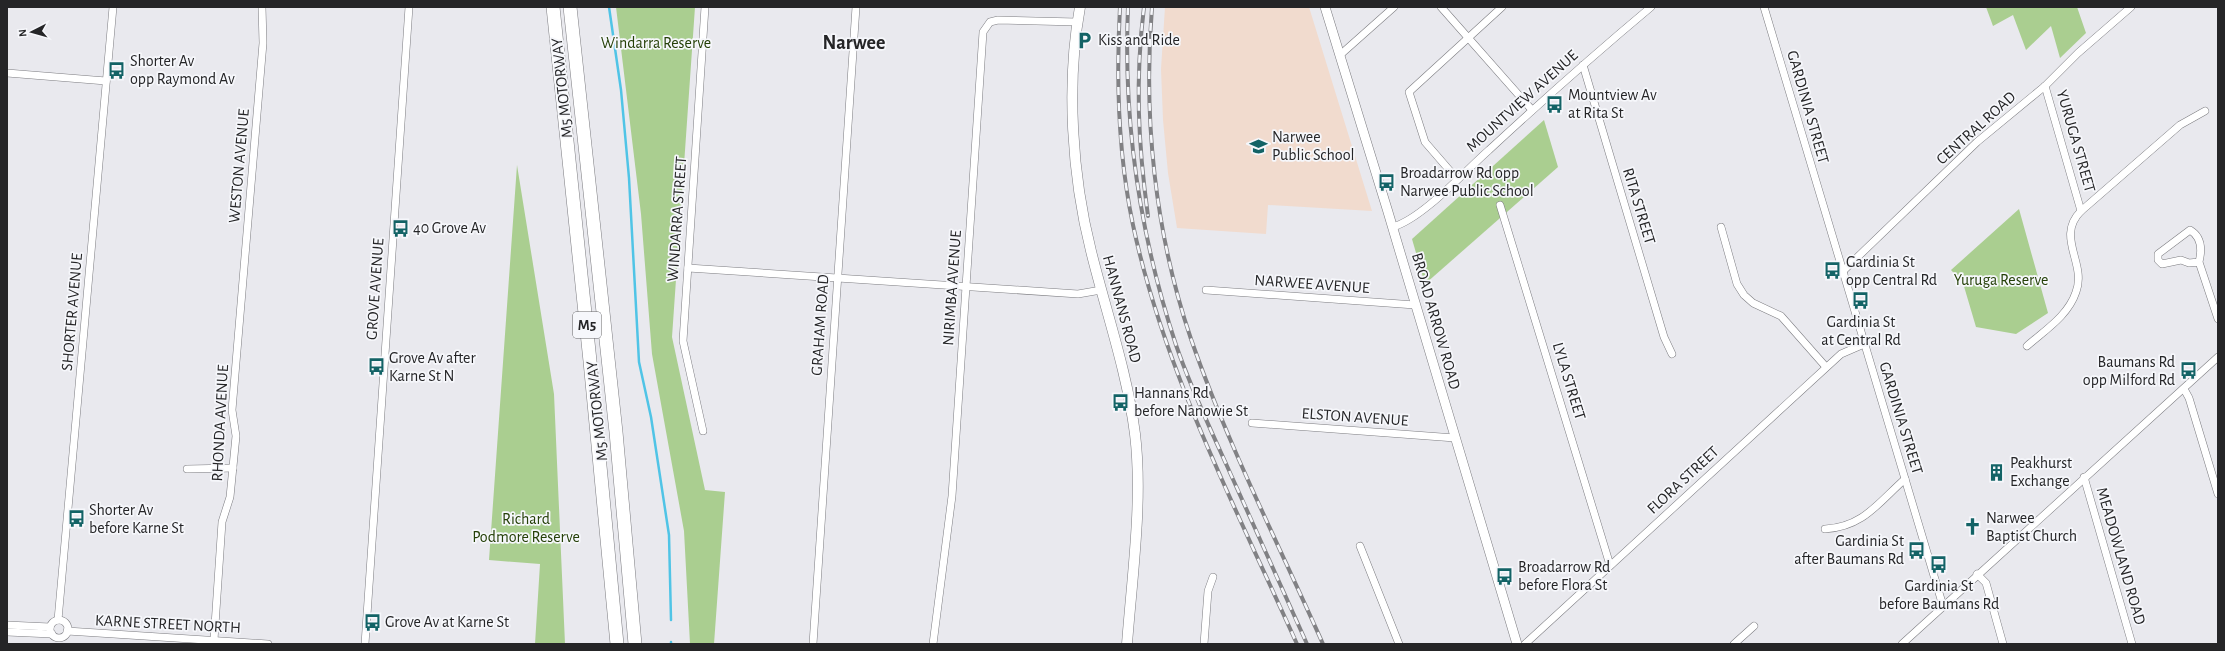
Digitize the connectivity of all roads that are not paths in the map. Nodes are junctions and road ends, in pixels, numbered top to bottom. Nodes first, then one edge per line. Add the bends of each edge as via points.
1 (113, 7) edge
2 (262, 7) edge
3 (408, 7) edge
4 (553, 7) edge
5 (570, 7) edge
6 (705, 7) edge
7 (856, 7) edge
8 (1080, 7) edge
9 (1325, 7) edge
10 (1394, 7) edge
11 (1441, 7) edge
12 (1502, 7) edge
13 (1764, 7) edge
14 (2131, 7) edge
15 (1647, 8) edge
16 (1077, 22) junction
17 (1467, 38) junction
18 (1340, 55) junction
19 (1583, 65) junction
20 (7, 73) edge
21 (106, 81) junction
22 (2045, 86) junction
23 (1532, 110) junction
24 (2205, 111) dead end
25 (1457, 179) junction
26 (1500, 205) dead end
27 (2081, 211) junction
28 (1393, 227) junction
29 (1721, 227) dead end
30 (246, 255) joint
31 (2199, 262) junction
32 (688, 268) junction
33 (1842, 272) junction
34 (837, 279) junction
35 (966, 287) junction
36 (1101, 290) junction
37 (1206, 290) dead end
38 (1415, 305) junction
39 (2218, 319) edge
40 (1864, 344) junction
41 (2027, 346) dead end
42 (1672, 354) dead end
43 (2218, 357) edge
44 (1826, 367) junction
45 (2184, 389) junction
46 (1252, 423) dead end
47 (703, 431) dead end
48 (1456, 438) junction
49 (233, 468) junction
50 (187, 469) dead end
51 (2084, 477) junction
52 (1905, 479) junction
53 (2218, 494) edge
54 (1825, 529) dead end
55 (1360, 546) dead end
56 (1610, 565) junction
57 (1977, 574) junction
58 (1214, 577) dead end
59 (1943, 606) junction
60 (58, 620) junction
61 (7, 625) edge
62 (50, 626) junction
63 (1754, 626) dead end
64 (67, 631) junction
65 (7, 632) edge
66 (52, 634) junction
67 (214, 640) junction
68 (268, 644) edge
69 (365, 644) edge
70 (617, 644) edge
71 (635, 644) edge
72 (813, 644) edge
73 (933, 644) edge
74 (1127, 644) edge
75 (1204, 644) edge
76 (1399, 644) edge
77 (1517, 644) edge
78 (1525, 644) edge
79 (1734, 644) edge
80 (1902, 644) edge
81 (2003, 644) edge
82 (2132, 644) edge

1 - 21 street, SHORTER AVENUE
2 - 30 street, WESTON AVENUE via 263,43
3 - 69 street, GROVE AVENUE
4 - 70 highway, M5 MOTORWAY / M5
5 - 71 highway, M5 MOTORWAY / M5 via 616,432
6 - 32 street, WINDARRA STREET
7 - 34 street, GRAHAM ROAD
8 - 16 main road, HANNANS ROAD
9 - 18 street, BROAD ARROW ROAD
10 - 18 street
11 - 17 street
12 - 17 street
13 - 33 street, GARDINIA STREET
14 - 22 street, CENTRAL ROAD
15 - 19 street, MOUNTVIEW AVENUE
16 - 35 street, NIRIMBA AVENUE via 998,20 990,22 983,32
16 - 36 main road, HANNANS ROAD via 1073,84 1075,151 1085,225
17 - 23 street
17 - 25 street via 1409,92 1425,142
18 - 28 street, BROAD ARROW ROAD
19 - 23 street, MOUNTVIEW AVENUE
19 - 42 street, RITA STREET via 1664,337
20 - 21 street
21 - 60 street, SHORTER AVENUE
22 - 27 street, YURUGA STREET
22 - 33 street, CENTRAL ROAD via 1977,142
23 - 25 street, MOUNTVIEW AVENUE
24 - 27 street via 2180,124
25 - 28 street, MOUNTVIEW AVENUE via 1404,224
26 - 56 street, LYLA STREET
27 - 41 street, YURUGA STREET via 2070,227 2073,256 2079,272 2077,291 2068,310
28 - 38 street, BROAD ARROW ROAD
29 - 44 street via 1737,284 1744,295 1753,303 1781,316
30 - 49 street, RHONDA AVENUE via 232,410 236,436
31 - 31 street via 2189,263 2181,260 2162,264 2158,260 2158,254 2190,230 2196,233 2199,239
31 - 39 street
32 - 34 street
32 - 47 street, WINDARRA STREET via 683,341
33 - 40 street, GARDINIA STREET
34 - 35 street
34 - 72 street, GRAHAM ROAD
35 - 36 street via 1078,294
35 - 73 street, NIRIMBA AVENUE via 952,496
36 - 74 main road, HANNANS ROAD via 1128,390 1135,436 1137,496
37 - 38 street, NARWEE AVENUE
38 - 48 street, BROAD ARROW ROAD
40 - 44 street, FLORA STREET via 1841,354
40 - 52 street, GARDINIA STREET
43 - 45 street
44 - 56 street, FLORA STREET
45 - 51 street
45 - 53 street
46 - 48 street, ELSTON AVENUE
48 - 77 street, BROAD ARROW ROAD
49 - 50 street
49 - 67 street, RHONDA AVENUE via 230,497 222,522
51 - 57 street
51 - 82 street, MEADOWLAND ROAD
52 - 54 street via 1855,523
52 - 59 street, GARDINIA STREET
55 - 76 street
56 - 78 street, FLORA STREET
57 - 59 street
57 - 81 street via 1986,583
58 - 75 street via 1208,591
59 - 80 street
60 - 62 street
60 - 64 street via 65,623
61 - 62 street
62 - 66 street
63 - 79 street
64 - 66 street via 62,637
64 - 67 street, KARNE STREET NORTH
65 - 66 street
67 - 68 street, KARNE STREET NORTH

